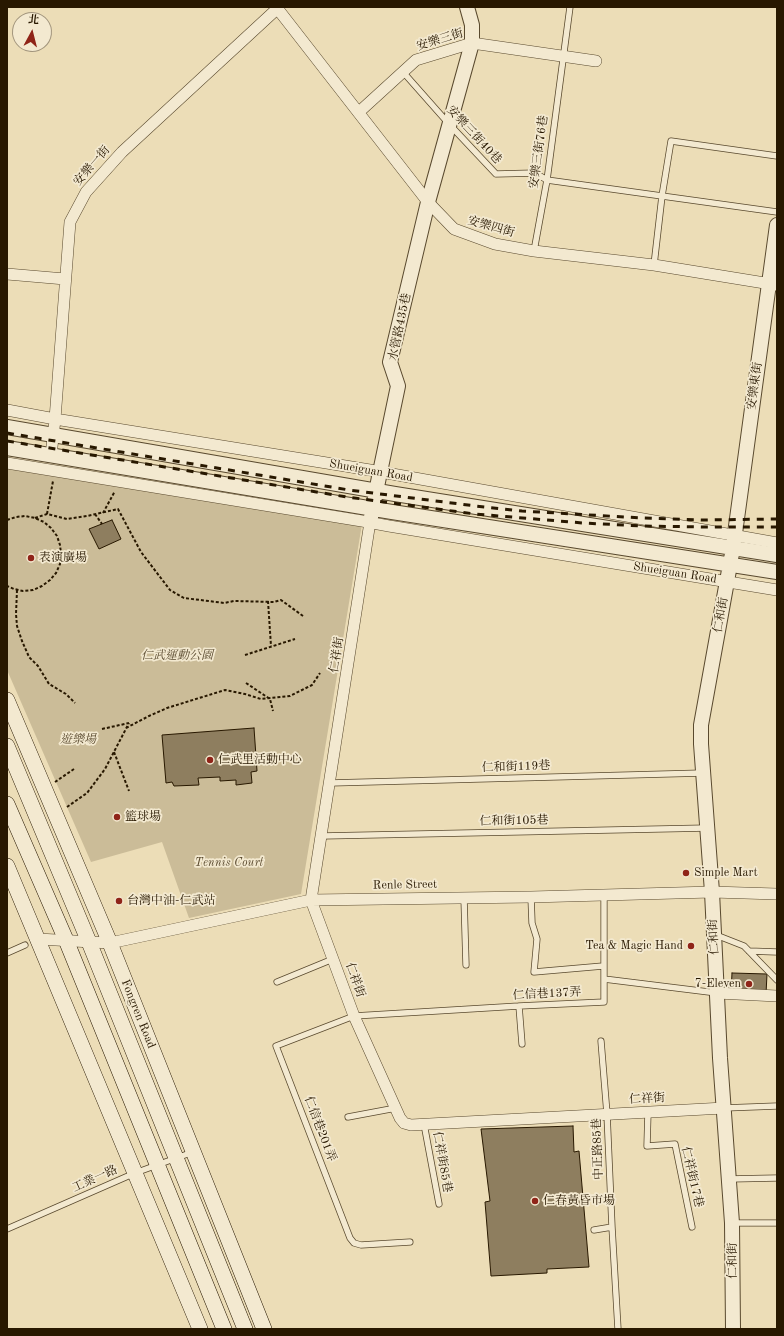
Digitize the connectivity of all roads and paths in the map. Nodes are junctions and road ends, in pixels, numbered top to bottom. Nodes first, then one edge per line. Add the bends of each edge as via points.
1 (467, 7) edge
2 (570, 7) edge
3 (274, 9) edge
4 (472, 43) junction
5 (564, 56) junction
6 (596, 61) dead end
7 (403, 72) junction
8 (359, 112) junction
9 (449, 124) junction
10 (777, 156) edge
11 (547, 180) junction
12 (662, 196) junction
13 (428, 202) junction
14 (777, 212) edge
15 (777, 225) edge
16 (534, 251) junction
17 (654, 265) junction
18 (7, 274) edge
19 (65, 279) junction
20 (773, 284) edge
21 (7, 410) edge
22 (55, 419) junction
23 (7, 427) edge
24 (53, 435) junction
25 (7, 448) edge
26 (51, 456) junction
27 (7, 463) edge
28 (380, 472) junction
29 (54, 476) dead end
30 (118, 486) dead end
31 (376, 490) junction
32 (103, 513) junction
33 (47, 514) junction
34 (95, 514) junction
35 (372, 515) junction
36 (35, 518) junction
37 (7, 520) edge
38 (102, 524) dead end
39 (733, 542) junction
40 (777, 543) edge
41 (777, 556) edge
42 (730, 565) junction
43 (777, 572) edge
44 (727, 582) junction
45 (7, 586) edge
46 (17, 590) junction
47 (777, 590) edge
48 (268, 602) junction
49 (303, 616) dead end
50 (295, 639) dead end
51 (271, 647) junction
52 (245, 655) dead end
53 (320, 673) dead end
54 (246, 683) dead end
55 (270, 699) junction
56 (7, 700) edge
57 (76, 703) dead end
58 (273, 711) dead end
59 (126, 728) junction
60 (102, 729) dead end
61 (7, 746) edge
62 (114, 752) junction
63 (74, 769) dead end
64 (703, 773) junction
65 (330, 783) junction
66 (51, 784) dead end
67 (129, 791) dead end
68 (7, 804) edge
69 (62, 811) dead end
70 (707, 828) junction
71 (322, 836) junction
72 (7, 866) edge
73 (712, 892) junction
74 (777, 894) edge
75 (604, 895) junction
76 (531, 897) junction
77 (464, 898) junction
78 (311, 900) junction
79 (714, 934) junction
80 (66, 940) junction
81 (32, 942) junction
82 (89, 942) junction
83 (110, 943) junction
84 (749, 951) junction
85 (777, 952) edge
86 (7, 953) edge
87 (333, 959) junction
88 (466, 965) dead end
89 (603, 966) junction
90 (604, 979) junction
91 (777, 980) edge
92 (277, 982) dead end
93 (717, 993) junction
94 (777, 996) edge
95 (519, 1006) junction
96 (354, 1016) junction
97 (600, 1041) dead end
98 (522, 1044) dead end
99 (777, 1106) edge
100 (396, 1108) junction
101 (724, 1108) junction
102 (648, 1112) junction
103 (607, 1114) junction
104 (348, 1117) dead end
105 (424, 1124) junction
106 (193, 1152) junction
107 (176, 1158) junction
108 (157, 1165) junction
109 (135, 1173) junction
110 (729, 1178) junction
111 (777, 1178) edge
112 (439, 1204) dead end
113 (777, 1223) edge
114 (732, 1224) junction
115 (612, 1227) junction
116 (692, 1227) dead end
117 (7, 1229) edge
118 (594, 1230) dead end
119 (410, 1242) dead end
120 (200, 1329) edge
121 (224, 1329) edge
122 (245, 1329) edge
123 (264, 1329) edge
124 (618, 1329) edge
125 (733, 1329) edge

1 - 4 street, 水管路435巷 via 472,25
2 - 5 lane
3 - 8 street, 安樂四街
3 - 19 street, 安樂一街 via 122,152 86,192 70,222
4 - 5 street, 安樂三街
4 - 7 street, 安樂三街 via 416,60
4 - 9 street, 水管路435巷
5 - 6 street, 安樂三街
5 - 11 lane, 安樂三街76巷
7 - 8 street, 安樂三街
7 - 9 lane, 安樂三街40巷
8 - 13 street, 安樂四街
9 - 11 lane, 安樂三街40巷 via 496,174 535,173
9 - 13 street, 水管路435巷
10 - 12 lane via 671,141
11 - 12 lane, 安樂三街40巷
11 - 16 lane, 安樂三街76巷
12 - 14 lane, 安樂三街40巷
12 - 17 lane
13 - 16 street, 安樂四街 via 454,229 494,244
13 - 28 street, 水管路435巷 via 390,362 398,386
15 - 20 street, 安樂東街
16 - 17 street, 安樂四街
17 - 20 street, 安樂四街
18 - 19 street
19 - 22 street, 安樂一街
20 - 39 street, 安樂東街
21 - 22 street, Shueiguan Road
22 - 24 street, 安樂一街
22 - 28 street, Shueiguan Road
23 - 24 street, Shueiguan Road
24 - 26 street, 安樂一街
24 - 31 street, Shueiguan Road
25 - 26 street, Shueiguan Road
26 - 35 street, Shueiguan Road
27 - 35 street, Shueiguan Road
28 - 31 street, 水管路435巷
28 - 39 street, Shueiguan Road
29 - 33 path
30 - 32 path
31 - 35 street, 水管路435巷
31 - 39 street, Shueiguan Road
32 - 34 path
32 - 48 path via 118,509 148,562 170,590 184,598 224,604 239,600
33 - 34 path via 67,518
33 - 36 path
34 - 38 path
35 - 42 street, Shueiguan Road
35 - 44 street, Shueiguan Road via 389,526
35 - 65 street, 仁祥街
36 - 37 path via 25,516
36 - 46 path via 44,522 57,536 61,554 60,564 56,573 42,586 33,590
39 - 40 street
39 - 41 street
39 - 42 street, 仁和街
42 - 43 street, Shueiguan Road
42 - 44 street, 仁和街
44 - 47 street, Shueiguan Road
44 - 64 street, 仁和街 via 701,726
45 - 46 path
46 - 57 path via 17,626 29,657 50,684
48 - 49 path via 281,600
48 - 51 path
50 - 51 path
51 - 52 path
53 - 55 path via 312,685 290,696
54 - 55 path
55 - 58 path
55 - 59 path via 225,690 167,708
56 - 83 main road, Fongren Road
59 - 60 path via 129,723
59 - 62 path
61 - 82 main road, Fongren Road
62 - 67 path
62 - 69 path via 87,793
63 - 66 path
64 - 65 lane, 仁和街119巷
64 - 70 street, 仁和街
65 - 71 street, 仁祥街
68 - 80 main road
70 - 71 lane, 仁和街105巷
70 - 73 street, 仁和街
71 - 78 street, 仁祥街
72 - 81 main road
73 - 74 street, Renle Street
73 - 75 street, Renle Street
73 - 79 street, 仁和街
75 - 76 street, Renle Street
75 - 89 lane
76 - 77 street, Renle Street
76 - 89 lane via 532,923 537,939 534,972
77 - 78 street, Renle Street
77 - 88 lane
78 - 83 street, Renle Street
78 - 87 street, 仁祥街
79 - 84 lane via 744,946
79 - 93 street, 仁和街
80 - 81 street, Renle Street
80 - 82 street, Renle Street
80 - 108 main road
81 - 86 lane
81 - 109 main road
82 - 83 street, Renle Street
82 - 107 main road, Fongren Road
83 - 106 main road, Fongren Road
84 - 85 lane
84 - 91 lane
87 - 92 lane
87 - 96 street, 仁祥街
89 - 90 lane
90 - 93 lane
90 - 95 lane, 仁信巷137弄 via 604,1002
93 - 94 street
93 - 101 street, 仁和街
95 - 96 lane, 仁信巷137弄
95 - 98 lane
96 - 100 street, 仁祥街
96 - 119 lane, 仁信巷201弄 via 276,1046 354,1243 362,1245
97 - 103 lane, 中正路85巷
99 - 101 lane
100 - 104 lane
100 - 105 street, 仁祥街 via 404,1123
101 - 102 street, 仁祥街
101 - 110 street, 仁和街
102 - 103 street, 仁祥街
102 - 116 lane, 仁祥街17巷 via 647,1146 675,1144
103 - 105 street, 仁祥街
103 - 115 lane, 中正路85巷
105 - 112 lane, 仁祥街85巷
106 - 107 lane, 工業一路
106 - 123 main road, Fongren Road
107 - 108 lane, 工業一路
107 - 122 main road, Fongren Road
108 - 109 lane, 工業一路
108 - 121 main road
109 - 117 lane, 工業一路
109 - 120 main road
110 - 111 lane
110 - 114 street, 仁和街
113 - 114 lane
114 - 125 street, 仁和街
115 - 118 lane
115 - 124 lane, 中正路85巷

